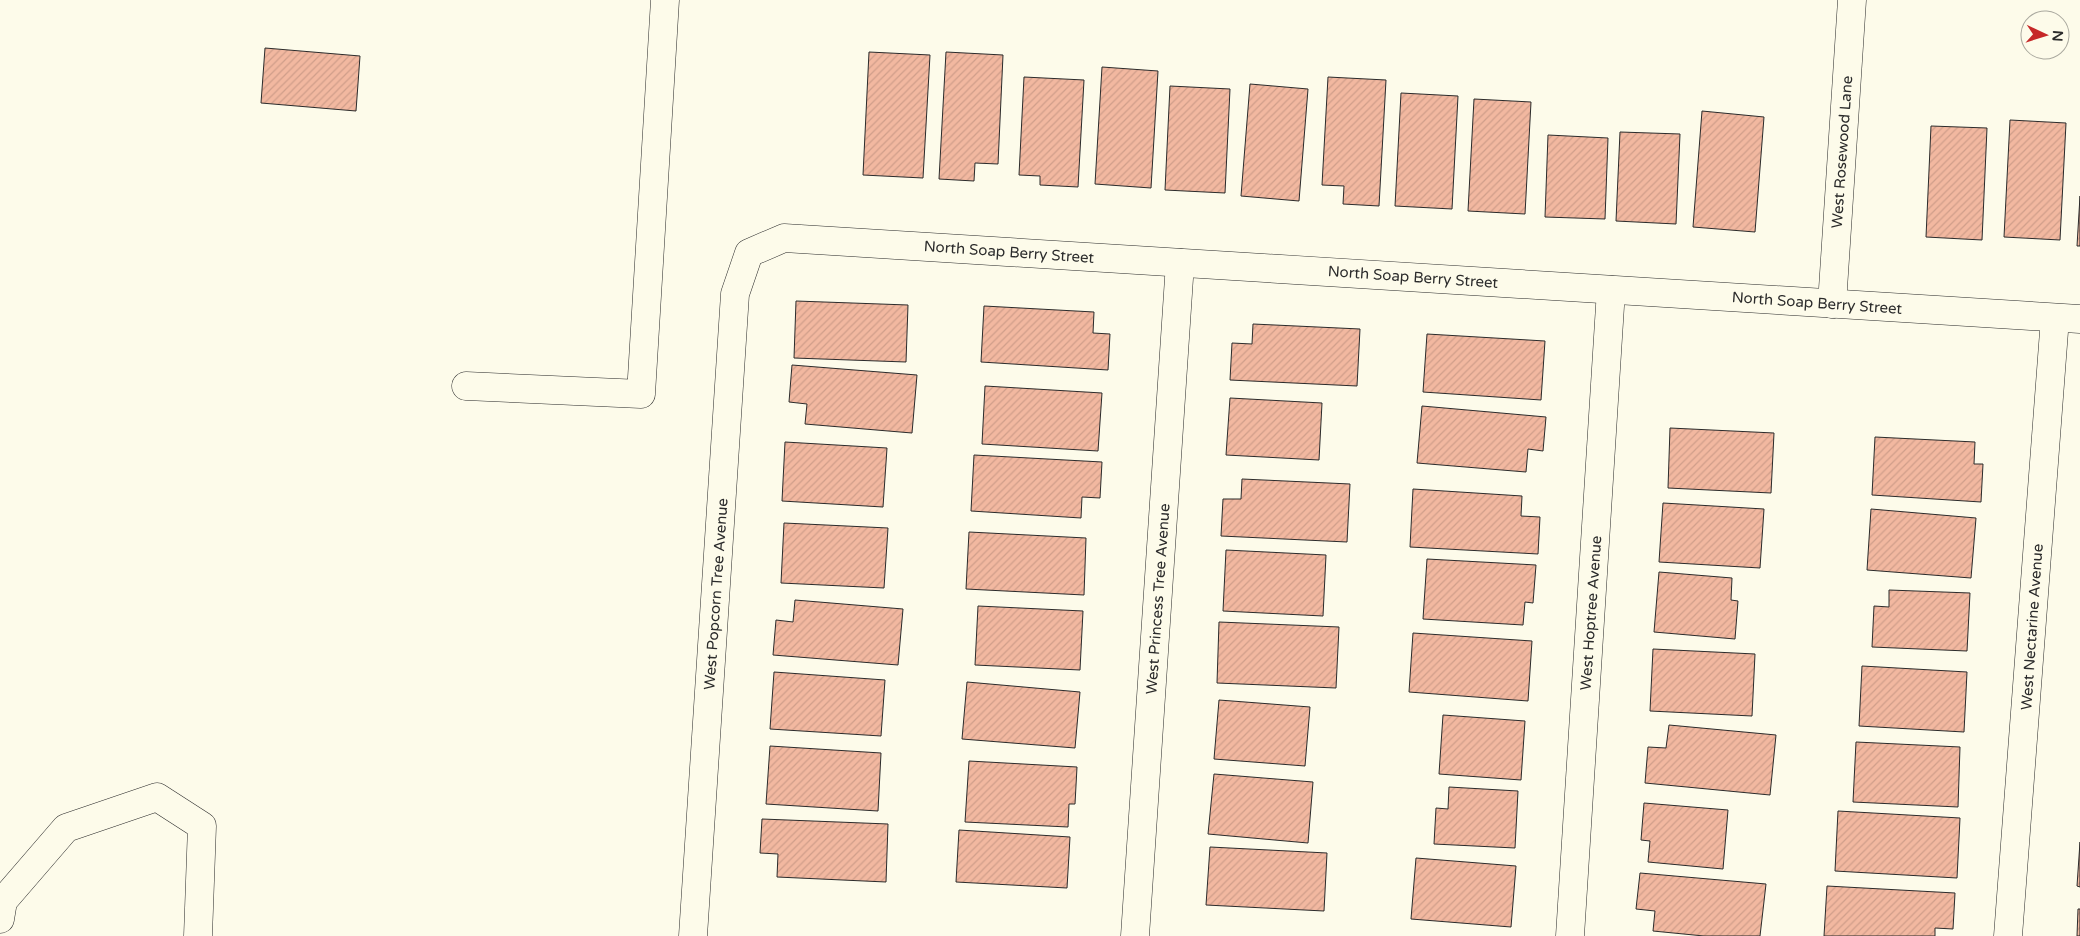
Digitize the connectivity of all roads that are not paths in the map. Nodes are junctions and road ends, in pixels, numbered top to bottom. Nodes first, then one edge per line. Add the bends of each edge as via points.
1 (665, 0) edge
2 (1852, 0) edge
3 (749, 254) joint
4 (1180, 263) junction
5 (1612, 290) junction
6 (1832, 304) junction
7 (2068, 319) edge
8 (466, 386) dead end
9 (0, 919) edge
10 (198, 936) edge
11 (693, 936) edge
12 (1135, 936) edge
13 (1570, 936) edge
14 (2008, 936) edge

1 - 8 street via 641,394
2 - 6 street, West Rosewood Lane
3 - 4 street, North Soap Berry Street via 784,238
3 - 11 street, West Popcorn Tree Avenue via 735,294
4 - 5 street, North Soap Berry Street
4 - 12 street, West Princess Tree Avenue
5 - 6 street, North Soap Berry Street
5 - 13 street, West Hoptree Avenue
6 - 7 street, North Soap Berry Street
7 - 14 street, West Nectarine Avenue
9 - 10 street via 3,902 66,828 157,797 202,826

